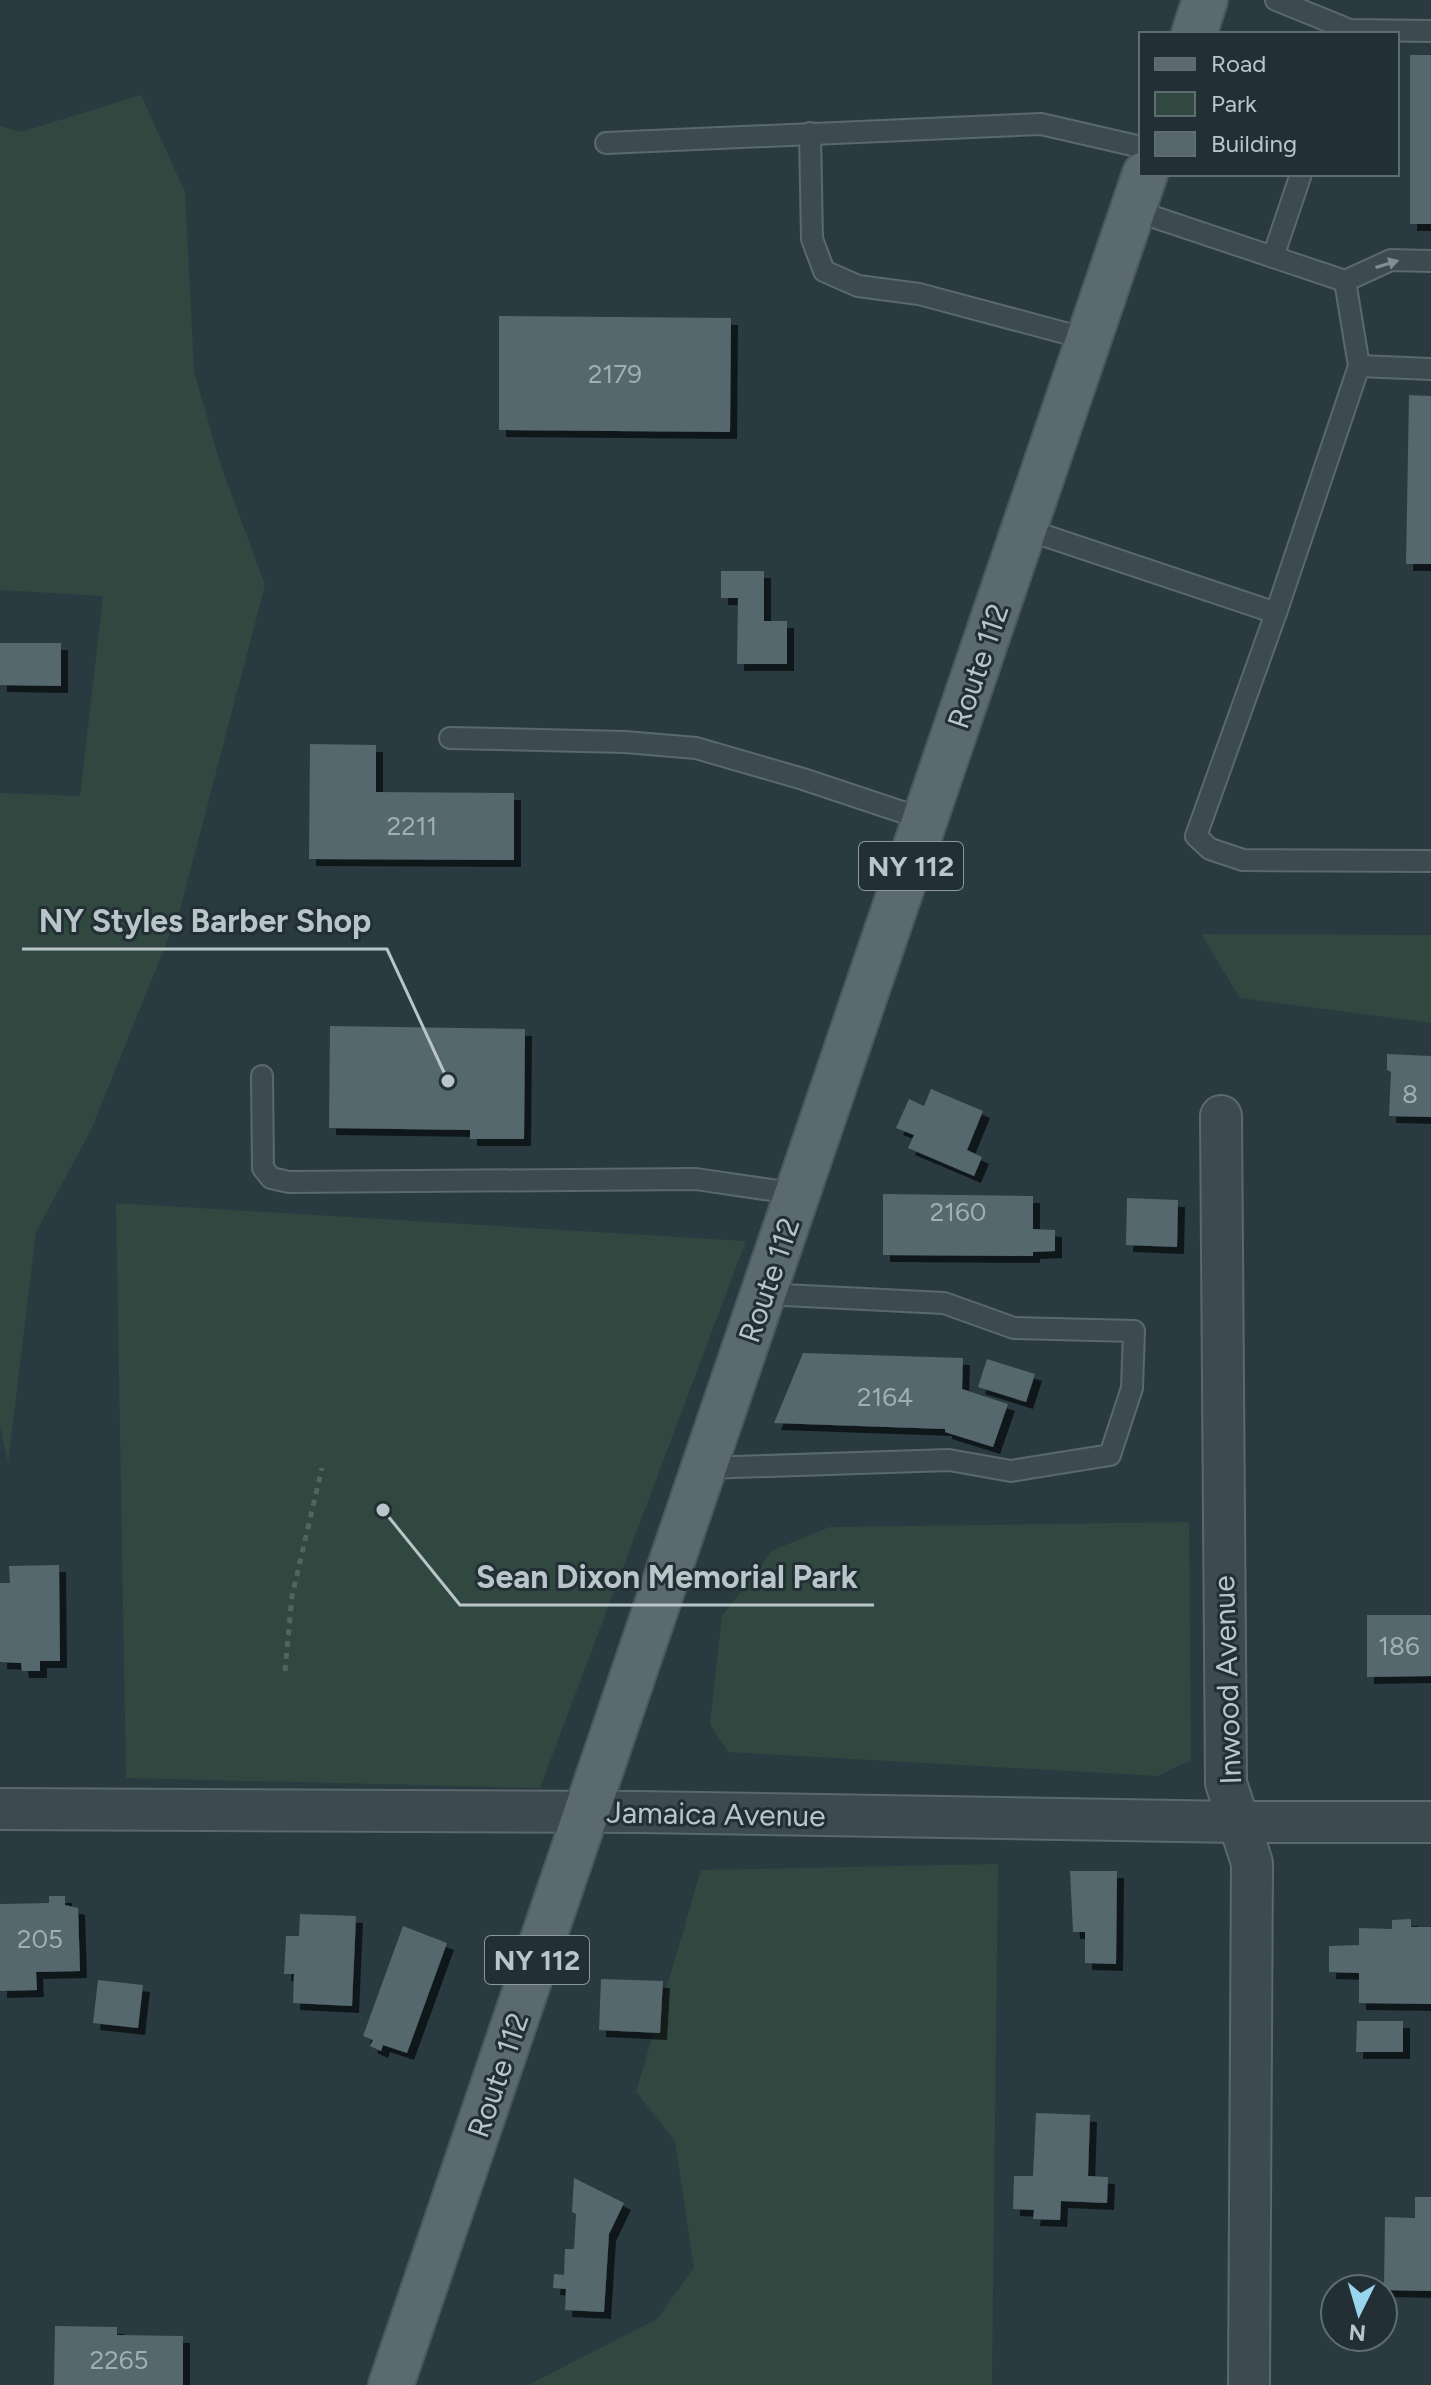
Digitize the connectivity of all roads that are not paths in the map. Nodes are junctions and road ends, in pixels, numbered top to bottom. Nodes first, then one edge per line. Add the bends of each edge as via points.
1 (1205, 0) edge
2 (1276, 0) edge
3 (1431, 31) edge
4 (1195, 32) edge
5 (1349, 32) edge
6 (810, 133) junction
7 (606, 143) dead end
8 (1139, 147) edge
9 (1300, 176) edge
10 (1139, 192) edge
11 (1273, 257) junction
12 (1431, 261) edge
13 (1345, 281) junction
14 (1091, 340) junction
15 (1359, 366) junction
16 (1431, 369) edge
17 (1025, 529) junction
18 (1276, 613) junction
19 (450, 738) dead end
20 (926, 820) junction
21 (1431, 861) edge
22 (262, 1076) dead end
23 (1221, 1116) dead end
24 (798, 1194) junction
25 (764, 1294) junction
26 (705, 1468) junction
27 (0, 1809) edge
28 (587, 1813) junction
29 (1237, 1822) junction
30 (1431, 1822) edge
31 (391, 2385) edge
32 (1249, 2385) edge

1 - 4 main road
2 - 5 lane
3 - 5 lane
6 - 7 lane
6 - 8 lane via 1041,124
6 - 14 lane via 812,239 824,271 858,286 919,294
9 - 11 lane
10 - 11 lane
10 - 14 main road, Route 112 / NY 112
11 - 13 lane
13 -> 12 lane via 1391,260
13 - 15 lane
14 - 17 main road, Route 112 / NY 112
15 - 16 lane
15 - 18 lane
17 - 18 lane
17 - 20 main road, Route 112 / NY 112
18 - 21 lane via 1196,836 1210,849 1243,860
19 - 20 lane via 696,748
20 - 24 main road, Route 112 / NY 112
22 - 24 lane via 263,1168 271,1178 289,1182 696,1179
23 - 29 street, Inwood Avenue via 1226,1783
24 - 25 main road, Route 112 / NY 112
25 - 26 main road, Route 112 / NY 112
25 - 26 lane via 944,1303 1014,1328 1134,1331 1132,1388 1110,1455 1011,1471 949,1460
26 - 28 main road, Route 112 / NY 112
27 - 28 street, Jamaica Avenue
28 - 29 street, Jamaica Avenue
28 - 31 main road, Route 112 / NY 112
29 - 30 street, Jamaica Avenue
29 - 32 street, Inwood Avenue via 1252,1863

